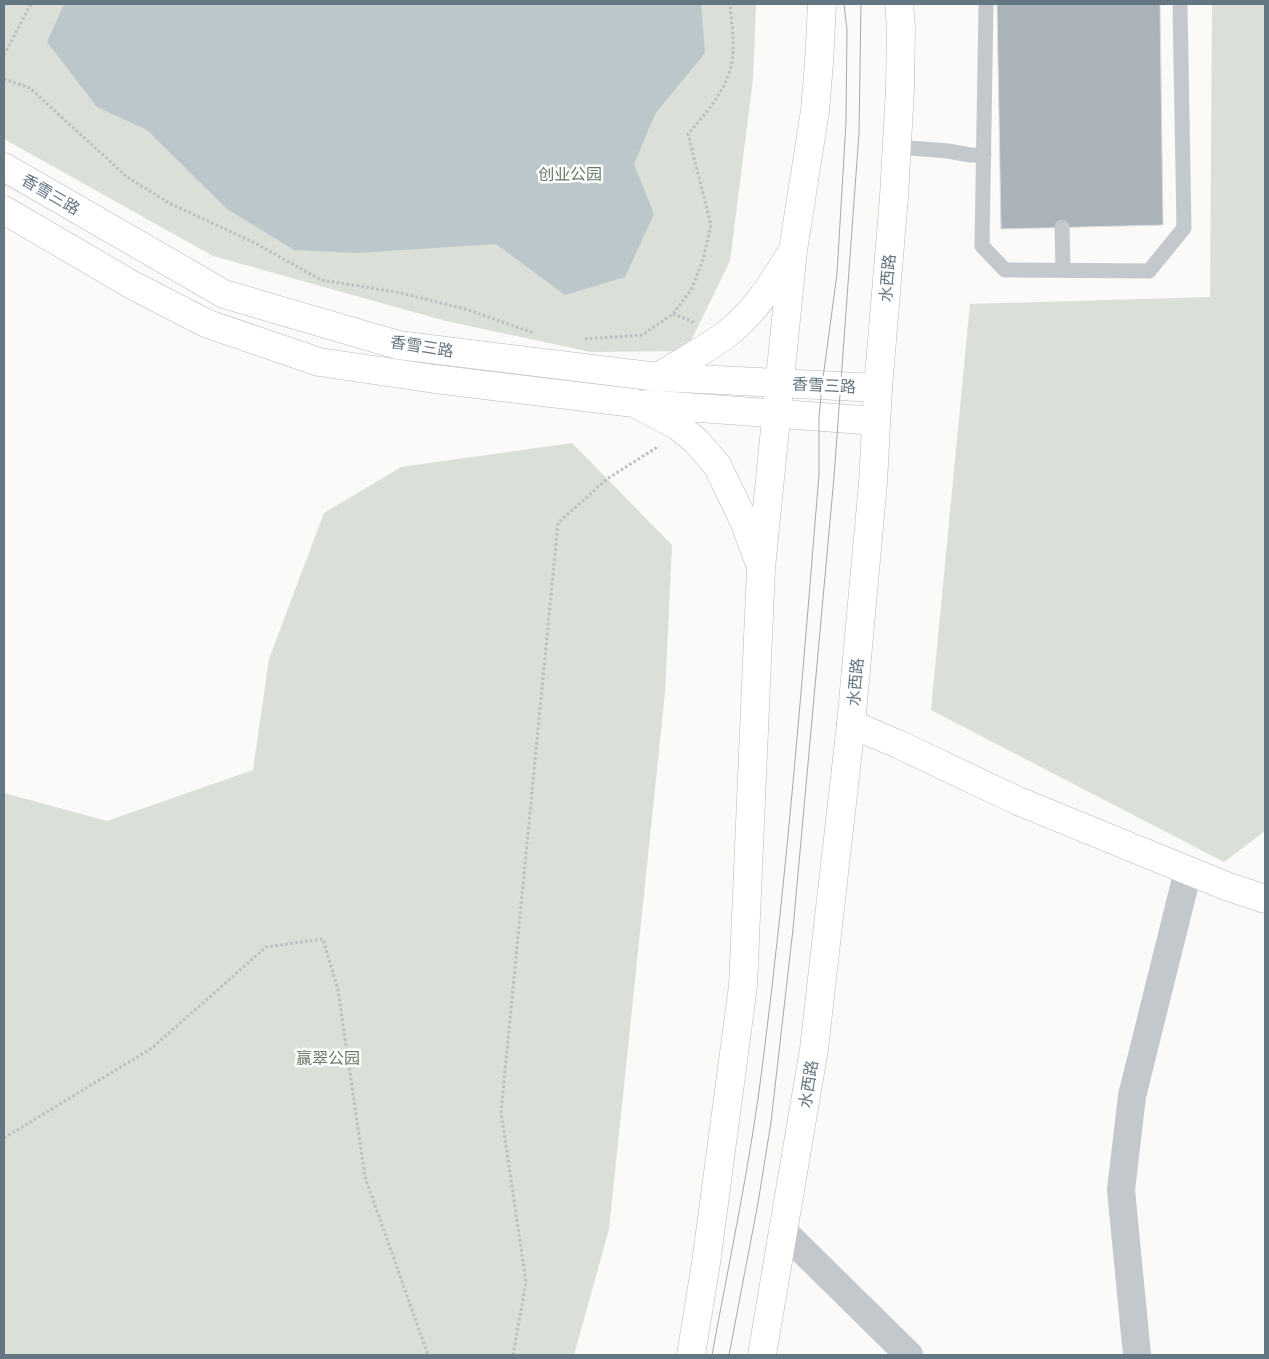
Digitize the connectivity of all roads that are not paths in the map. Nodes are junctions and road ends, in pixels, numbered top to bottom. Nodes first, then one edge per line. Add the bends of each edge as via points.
1 (822, 4) edge
2 (899, 4) edge
3 (986, 4) edge
4 (1180, 4) edge
5 (897, 147) junction
6 (984, 154) junction
7 (4, 167) edge
8 (4, 210) edge
9 (1062, 228) dead end
10 (793, 250) junction
11 (1063, 270) junction
12 (658, 377) junction
13 (780, 383) junction
14 (878, 388) junction
15 (634, 403) junction
16 (777, 414) junction
17 (876, 421) junction
18 (760, 568) junction
19 (851, 724) junction
20 (1188, 871) junction
21 (1265, 899) edge
22 (783, 1231) junction
23 (691, 1355) edge
24 (762, 1355) edge
25 (910, 1355) edge
26 (1137, 1355) edge

1 - 10 main road via 815,111
2 - 5 main road, 水西路
3 - 6 lane
4 - 11 lane via 1184,228 1149,271
5 - 6 lane
5 - 14 main road, 水西路
6 - 11 lane via 982,246 1005,270
7 - 12 main road, 香雪三路 via 224,294 398,345
8 - 15 main road, 香雪三路 via 134,286 208,324 319,362
9 - 11 lane
10 - 12 main road via 758,304 734,327 704,350
10 - 13 main road
12 - 13 main road, 香雪三路
13 - 14 main road, 香雪三路
13 - 16 main road
14 - 17 main road, 水西路
15 - 16 main road, 香雪三路
15 - 18 main road via 678,426 716,465 744,521
16 - 17 main road, 香雪三路
16 - 18 main road
17 - 19 main road, 水西路
18 - 23 main road via 744,986
19 - 20 main road via 1018,801
19 - 22 main road, 水西路 via 814,1049
20 - 21 main road
20 - 26 street via 1132,1096 1121,1190
22 - 24 main road, 水西路
22 - 25 street

